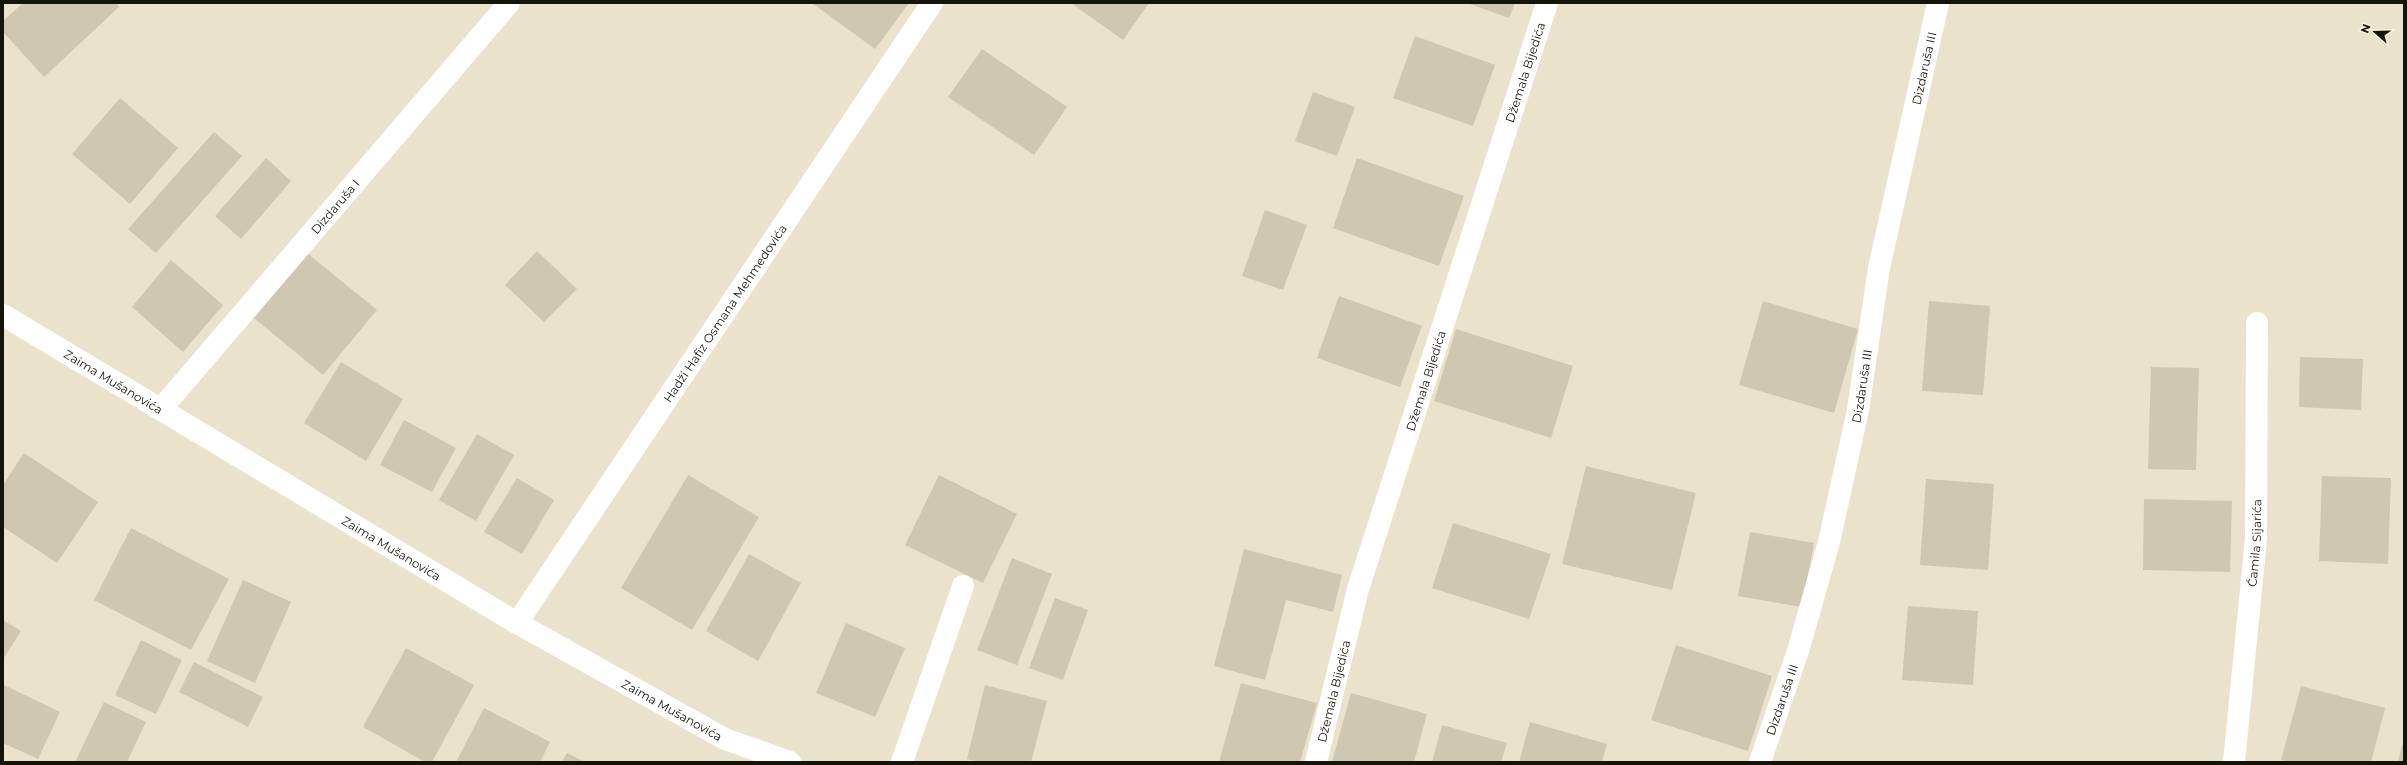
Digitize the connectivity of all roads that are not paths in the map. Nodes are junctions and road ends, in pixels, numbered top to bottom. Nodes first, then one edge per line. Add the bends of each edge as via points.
1 (509, 3) edge
2 (932, 3) edge
3 (1547, 3) edge
4 (1938, 3) edge
5 (3, 315) edge
6 (2257, 323) dead end
7 (161, 409) junction
8 (963, 586) dead end
9 (517, 623) junction
10 (790, 762) edge
11 (902, 762) edge
12 (1316, 762) edge
13 (1760, 762) edge
14 (2234, 762) edge

1 - 7 street, Dizdaruša I
2 - 9 street, Hadži Hafiz Osmana Mehmedovića
3 - 12 street, Džemala Bijedića via 1358,589
4 - 13 street, Dizdaruša III via 1879,268 1858,410 1829,542 1798,652
5 - 7 street, Zaima Mušanovića
6 - 14 street, Ćamila Sijarića via 2256,539
7 - 9 street, Zaima Mušanovića
8 - 11 street
9 - 10 street, Zaima Mušanovića via 725,739

